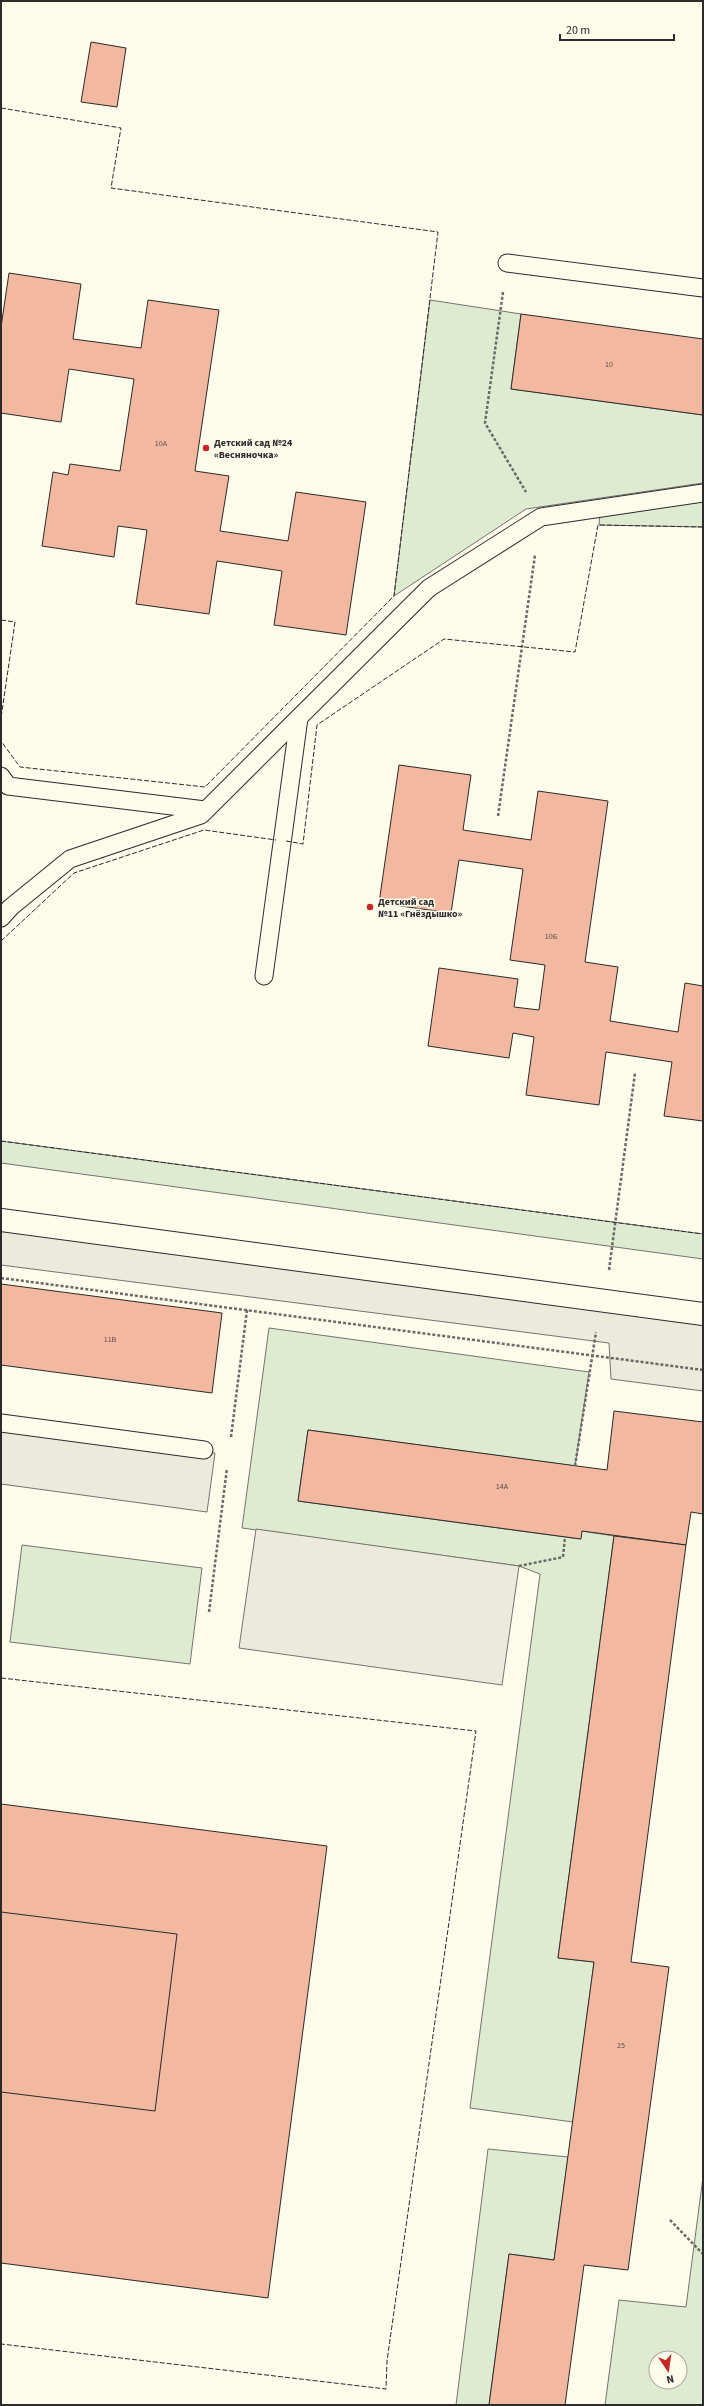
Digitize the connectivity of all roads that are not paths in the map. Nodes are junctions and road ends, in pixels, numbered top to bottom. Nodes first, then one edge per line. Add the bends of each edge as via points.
1 (507, 263) road end
2 (703, 288) edge
3 (703, 493) edge
4 (299, 718) junction
5 (1, 776) edge
6 (205, 810) junction
7 (1, 918) edge
8 (264, 976) dead end
9 (1, 1220) edge
10 (703, 1314) edge
11 (1, 1423) edge
12 (204, 1450) dead end

1 - 2 lane
3 - 4 lane via 541,517 429,588
4 - 6 lane
4 - 8 lane
5 - 6 lane via 8,786
6 - 7 lane via 201,815 70,859
9 - 10 street
11 - 12 lane

